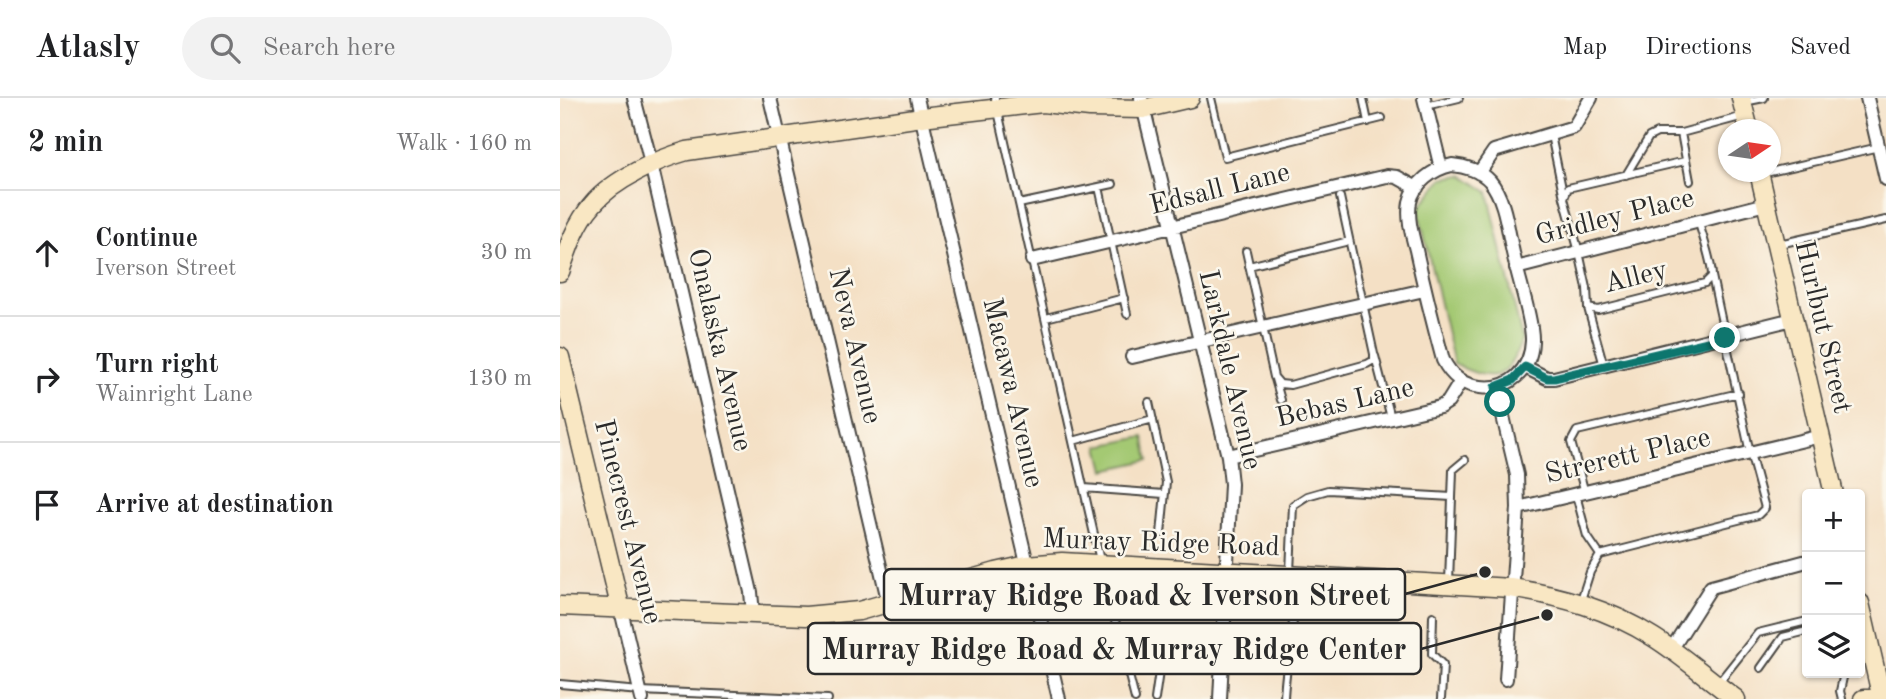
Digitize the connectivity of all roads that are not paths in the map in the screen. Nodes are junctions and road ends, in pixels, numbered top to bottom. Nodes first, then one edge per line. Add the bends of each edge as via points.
1 (634, 98) edge
2 (770, 98) edge
3 (918, 98) edge
4 (1190, 98) edge
5 (1211, 98) edge
6 (1363, 98) edge
7 (1459, 98) edge
8 (1591, 98) edge
9 (1763, 98) edge
10 (1867, 98) edge
11 (1425, 102) edge
12 (996, 104) edge
13 (1142, 104) edge
14 (1744, 111) edge
15 (922, 117) junction
16 (1382, 118) dead end
17 (1368, 122) junction
18 (1681, 133) junction
19 (1551, 135) junction
20 (780, 138) junction
21 (1878, 147) junction
22 (1685, 161) junction
23 (651, 164) junction
24 (1441, 168) junction
25 (1781, 168) edge
26 (1479, 173) junction
27 (1626, 175) junction
28 (1886, 179) edge
29 (1690, 181) dead end
30 (1761, 182) edge
31 (1113, 184) dead end
32 (1099, 187) junction
33 (1417, 188) junction
34 (1340, 197) dead end
35 (1564, 198) junction
36 (1019, 204) junction
37 (1766, 204) junction
38 (1886, 220) edge
39 (1699, 223) junction
40 (1171, 228) junction
41 (1349, 241) junction
42 (1111, 242) junction
43 (1776, 245) junction
44 (1246, 251) dead end
45 (1579, 252) junction
46 (1032, 260) junction
47 (1249, 266) junction
48 (1516, 268) junction
49 (560, 272) edge
50 (1712, 276) junction
51 (1424, 290) junction
52 (1124, 298) junction
53 (1362, 305) junction
54 (1588, 307) junction
55 (1127, 314) dead end
56 (1046, 318) junction
57 (1793, 320) junction
58 (1263, 328) junction
59 (1725, 338) junction
60 (1199, 343) junction
61 (1374, 354) junction
62 (560, 357) edge
63 (1132, 358) dead end
64 (1604, 366) junction
65 (1525, 367) junction
66 (1274, 377) junction
67 (1461, 381) junction
68 (1496, 387) junction
69 (1739, 393) junction
70 (1282, 400) dead end
71 (1149, 402) dead end
72 (1391, 418) junction
73 (1153, 419) junction
74 (1821, 436) junction
75 (1073, 440) junction
76 (1750, 453) junction
77 (1228, 456) junction
78 (1465, 460) dead end
79 (1084, 488) junction
80 (1833, 489) edge
81 (1164, 494) junction
82 (1581, 494) junction
83 (1452, 497) junction
84 (1518, 508) junction
85 (1161, 534) dead end
86 (1600, 555) junction
87 (1802, 562) edge
88 (1027, 565) junction
89 (1101, 565) junction
90 (1227, 571) junction
91 (1290, 576) junction
92 (1449, 584) junction
93 (1511, 588) junction
94 (1580, 602) junction
95 (889, 604) junction
96 (560, 606) edge
97 (621, 610) junction
98 (1294, 610) dead end
99 (753, 614) junction
100 (1433, 616) dead end
101 (1802, 622) edge
102 (1802, 632) edge
103 (1865, 638) edge
104 (1122, 647) junction
105 (1671, 650) junction
106 (1761, 668) dead end
107 (1842, 678) edge
108 (1506, 679) dead end
109 (560, 684) edge
110 (1716, 685) junction
111 (641, 695) edge
112 (828, 699) edge
113 (1059, 699) edge
114 (1135, 699) edge
115 (1155, 699) edge
116 (1220, 699) edge
117 (1284, 699) edge
118 (1441, 699) edge
119 (1736, 699) edge
120 (1842, 699) edge
121 (1863, 699) edge
122 (1877, 699) edge
123 (1885, 699) edge

1 - 23 street, Onalaska Avenue
2 - 20 street, Neva Avenue
3 - 15 street, Macawa Avenue
4 - 13 street
5 - 17 lane via 1225,157
6 - 17 lane
7 - 11 lane
8 - 19 street via 1574,127
9 - 14 lane
10 - 21 street
11 - 24 street
12 - 13 street via 1090,108
12 - 15 street
12 - 36 lane
13 - 40 street, Larkdale Avenue
14 - 18 lane
15 - 20 street
15 - 88 street, Macawa Avenue
16 - 17 lane
18 - 22 lane
18 - 27 lane via 1649,137
19 - 26 street via 1494,151
19 - 35 lane, Alley
20 - 23 street via 687,151
20 - 95 street, Neva Avenue
21 - 25 lane
21 - 28 street
22 - 27 lane
22 - 29 lane
23 - 49 street via 593,204 571,239
23 - 99 street, Onalaska Avenue
24 - 26 street via 1451,165
24 - 33 street
26 - 48 street via 1490,181 1500,200
27 - 35 lane via 1568,188
30 - 37 street, Hurlbut Street
31 - 32 lane
32 - 36 lane
32 - 42 lane
33 - 40 street, Edsall Lane via 1387,176
33 - 51 street via 1410,200 1409,218
34 - 41 lane
35 - 45 lane, Alley
36 - 46 lane
37 - 39 street, Gridley Place
37 - 43 street, Hurlbut Street
38 - 43 lane
39 - 45 street, Gridley Place
39 - 50 lane, Alley
40 - 42 street, Edsall Lane
40 - 60 street, Larkdale Avenue
41 - 47 lane
41 - 53 lane
42 - 46 street, Edsall Lane
42 - 52 lane
43 - 57 street, Hurlbut Street
44 - 47 lane
45 - 48 street, Gridley Place
45 - 54 lane, Alley
46 - 56 lane
47 - 58 lane
48 - 65 street via 1532,339
50 - 54 lane, Alley via 1705,283 1598,310
50 - 59 lane
51 - 53 street
51 - 67 street via 1443,360
52 - 55 lane
52 - 56 lane
53 - 58 street
53 - 61 lane
54 - 64 lane
56 - 75 lane
57 - 59 street
57 - 74 street, Hurlbut Street
58 - 60 street
58 - 66 lane
59 - 64 street
59 - 69 lane
60 - 63 street
60 - 77 street, Larkdale Avenue
61 - 66 lane via 1367,364 1290,385 1280,384
61 - 72 lane
62 - 97 street, Pinecrest Avenue
64 - 65 street via 1554,378
65 - 68 street via 1513,380
66 - 70 lane
67 - 68 street
67 - 72 street, Bebas Lane via 1440,407
68 - 84 street via 1517,475
69 - 76 lane
69 - 82 lane via 1577,431 1572,442
71 - 73 lane
72 - 77 street, Bebas Lane
73 - 75 lane
73 - 81 lane via 1166,482
74 - 76 street, Strerett Place
74 - 80 street, Hurlbut Street
75 - 79 lane
76 - 82 street, Strerett Place
76 - 86 lane, Strerett Place via 1765,508 1758,515
77 - 90 street, Larkdale Avenue
78 - 83 lane via 1453,470
79 - 81 lane
79 - 89 lane
81 - 85 lane
82 - 84 street, Strerett Place
82 - 86 lane via 1587,536
83 - 91 lane via 1328,490 1307,496 1293,505
83 - 92 lane
84 - 93 street
86 - 94 lane
87 - 105 street via 1711,587
88 - 89 street, Murray Ridge Road
88 - 95 street, Murray Ridge Road
88 - 113 street, Macawa Avenue
89 - 90 street, Murray Ridge Road
89 - 104 lane
90 - 91 street, Murray Ridge Road
90 - 116 street, Larkdale Avenue
91 - 92 street, Murray Ridge Road
92 - 93 street, Murray Ridge Road
93 - 94 street, Murray Ridge Road
93 - 108 street
94 - 105 street, Murray Ridge Road via 1653,636
95 - 99 street, Murray Ridge Road via 847,613
96 - 97 street, Murray Ridge Road
97 - 99 street, Murray Ridge Road
97 - 111 street, Pinecrest Avenue
98 - 117 lane
100 - 118 lane via 1432,654 1443,665
101 - 110 lane via 1758,633
102 - 106 lane via 1783,637
103 - 123 street
104 - 114 lane
104 - 115 lane via 1155,648 1161,658
105 - 110 street, Murray Ridge Road
107 - 120 lane
109 - 111 lane
110 - 119 street, Murray Ridge Road
111 - 112 lane
121 - 122 street

